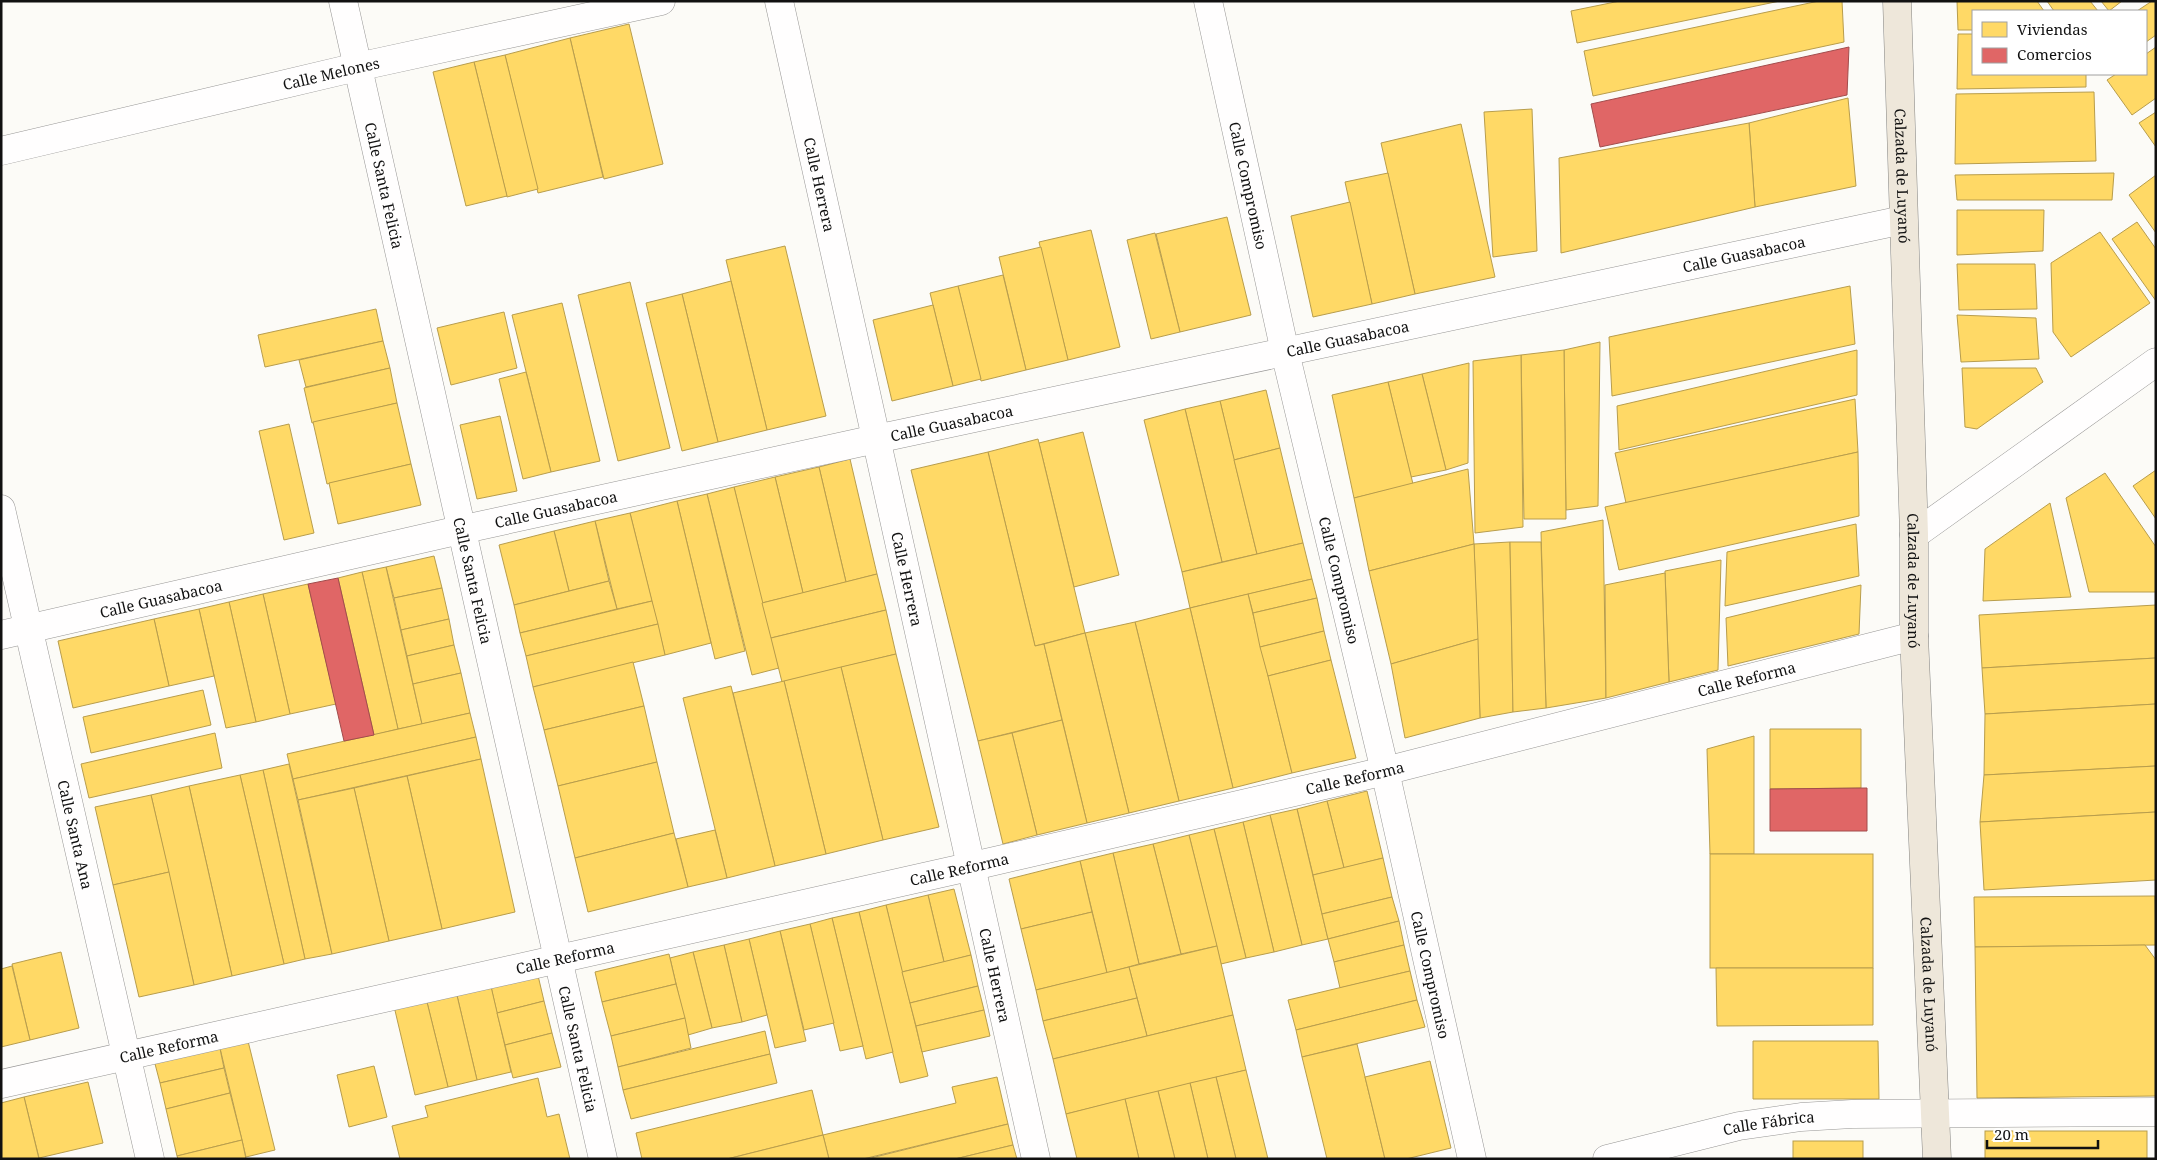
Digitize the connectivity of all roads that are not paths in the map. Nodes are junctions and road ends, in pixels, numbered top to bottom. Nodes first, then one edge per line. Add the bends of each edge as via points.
1 (343, 1) edge
2 (661, 1) edge
3 (779, 1) edge
4 (1208, 1) edge
5 (1897, 1) edge
6 (357, 67) junction
7 (1, 152) edge
8 (1904, 220) junction
9 (1285, 352) junction
10 (2156, 362) edge
11 (876, 439) junction
12 (1, 509) edge
13 (460, 530) junction
14 (1914, 535) junction
15 (28, 628) junction
16 (1, 635) edge
17 (1914, 636) junction
18 (1385, 771) junction
19 (973, 866) junction
20 (558, 957) junction
21 (127, 1057) junction
22 (1, 1084) edge
23 (2156, 1112) edge
24 (1934, 1114) junction
25 (150, 1159) edge
26 (603, 1159) edge
27 (1036, 1159) edge
28 (1472, 1159) edge
29 (1607, 1159) edge
30 (1937, 1159) edge

1 - 6 street, Calle Santa Felicia
2 - 6 street, Calle Melones
3 - 11 street, Calle Herrera
4 - 9 street, Calle Compromiso
5 - 8 main road, Calzada de Luyanó
6 - 7 street, Calle Melones
6 - 13 street, Calle Santa Felicia
8 - 9 street, Calle Guasabacoa
8 - 14 main road, Calzada de Luyanó
9 - 11 street, Calle Guasabacoa
9 - 18 street, Calle Compromiso
10 - 14 street
11 - 13 street, Calle Guasabacoa
11 - 19 street, Calle Herrera
12 - 15 street, Calle Santa Ana
13 - 15 street, Calle Guasabacoa
13 - 20 street, Calle Santa Felicia
14 - 17 main road, Calzada de Luyanó
15 - 16 street, Calle Guasabacoa
15 - 21 street, Calle Santa Ana
17 - 18 street, Calle Reforma
17 - 24 main road, Calzada de Luyanó
18 - 19 street, Calle Reforma
18 - 28 street, Calle Compromiso
19 - 20 street, Calle Reforma
19 - 27 street, Calle Herrera
20 - 21 street, Calle Reforma
20 - 26 street, Calle Santa Felicia
21 - 22 street, Calle Reforma
21 - 25 street, Calle Santa Ana
23 - 24 street, Calle Fábrica
24 - 29 street, Calle Fábrica via 1801,1117 1738,1126
24 - 30 main road, Calzada de Luyanó

